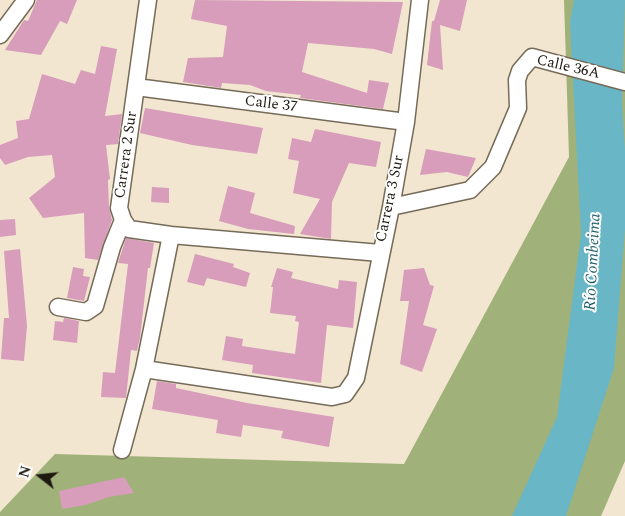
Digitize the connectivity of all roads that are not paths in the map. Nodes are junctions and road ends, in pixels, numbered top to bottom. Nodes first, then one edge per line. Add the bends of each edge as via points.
1 (26, 0) edge
2 (148, 0) edge
3 (420, 0) edge
4 (0, 34) edge
5 (625, 82) edge
6 (136, 88) junction
7 (406, 122) junction
8 (391, 207) junction
9 (123, 220) junction
10 (171, 235) junction
11 (380, 254) junction
12 (58, 307) dead end
13 (144, 369) junction
14 (122, 450) dead end

1 - 4 street
2 - 6 street, Carrera 2 Sur
3 - 7 street, Carrera 3 Sur
5 - 8 street, Calle 36A via 532,57 520,71 517,80 518,108 493,167 470,190
6 - 7 street, Calle 37
6 - 9 street, Carrera 2 Sur via 119,208
7 - 8 street, Carrera 3 Sur
8 - 11 street, Carrera 3 Sur
9 - 10 street via 129,229
9 - 12 street, Carrera 2 Sur via 95,306 86,312
10 - 11 street
10 - 13 street
11 - 13 street, Carrera 3 Sur via 356,378 345,394 332,397
13 - 14 street

